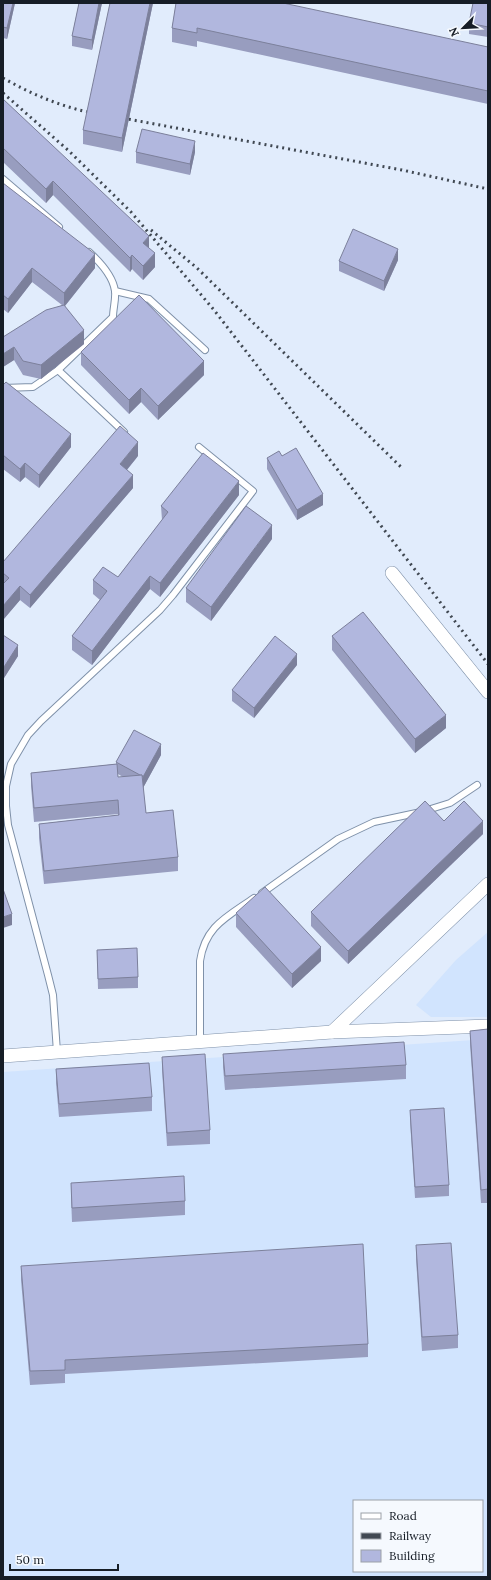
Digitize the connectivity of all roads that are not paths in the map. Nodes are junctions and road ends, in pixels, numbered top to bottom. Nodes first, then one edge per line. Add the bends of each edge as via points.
1 (3, 179) edge
2 (62, 229) edge
3 (85, 249) edge
4 (115, 291) junction
5 (205, 350) dead end
6 (58, 370) junction
7 (3, 388) edge
8 (127, 435) edge
9 (200, 447) dead end
10 (392, 573) dead end
11 (488, 692) edge
12 (477, 785) dead end
13 (488, 884) edge
14 (488, 1026) edge
15 (332, 1032) junction
16 (200, 1042) junction
17 (57, 1052) junction
18 (3, 1056) edge

1 - 2 lane
3 - 4 lane via 97,259 108,274
4 - 5 lane via 149,299
4 - 6 lane via 113,317
6 - 7 lane via 33,387
6 - 8 lane
9 - 17 lane via 253,491 160,610 41,721 28,735 11,764 6,786 8,825 48,975
10 - 11 street
12 - 16 lane via 450,803 374,822 338,839 217,924 202,948 200,961
13 - 15 street
14 - 15 street
15 - 16 street
16 - 17 street
17 - 18 street

